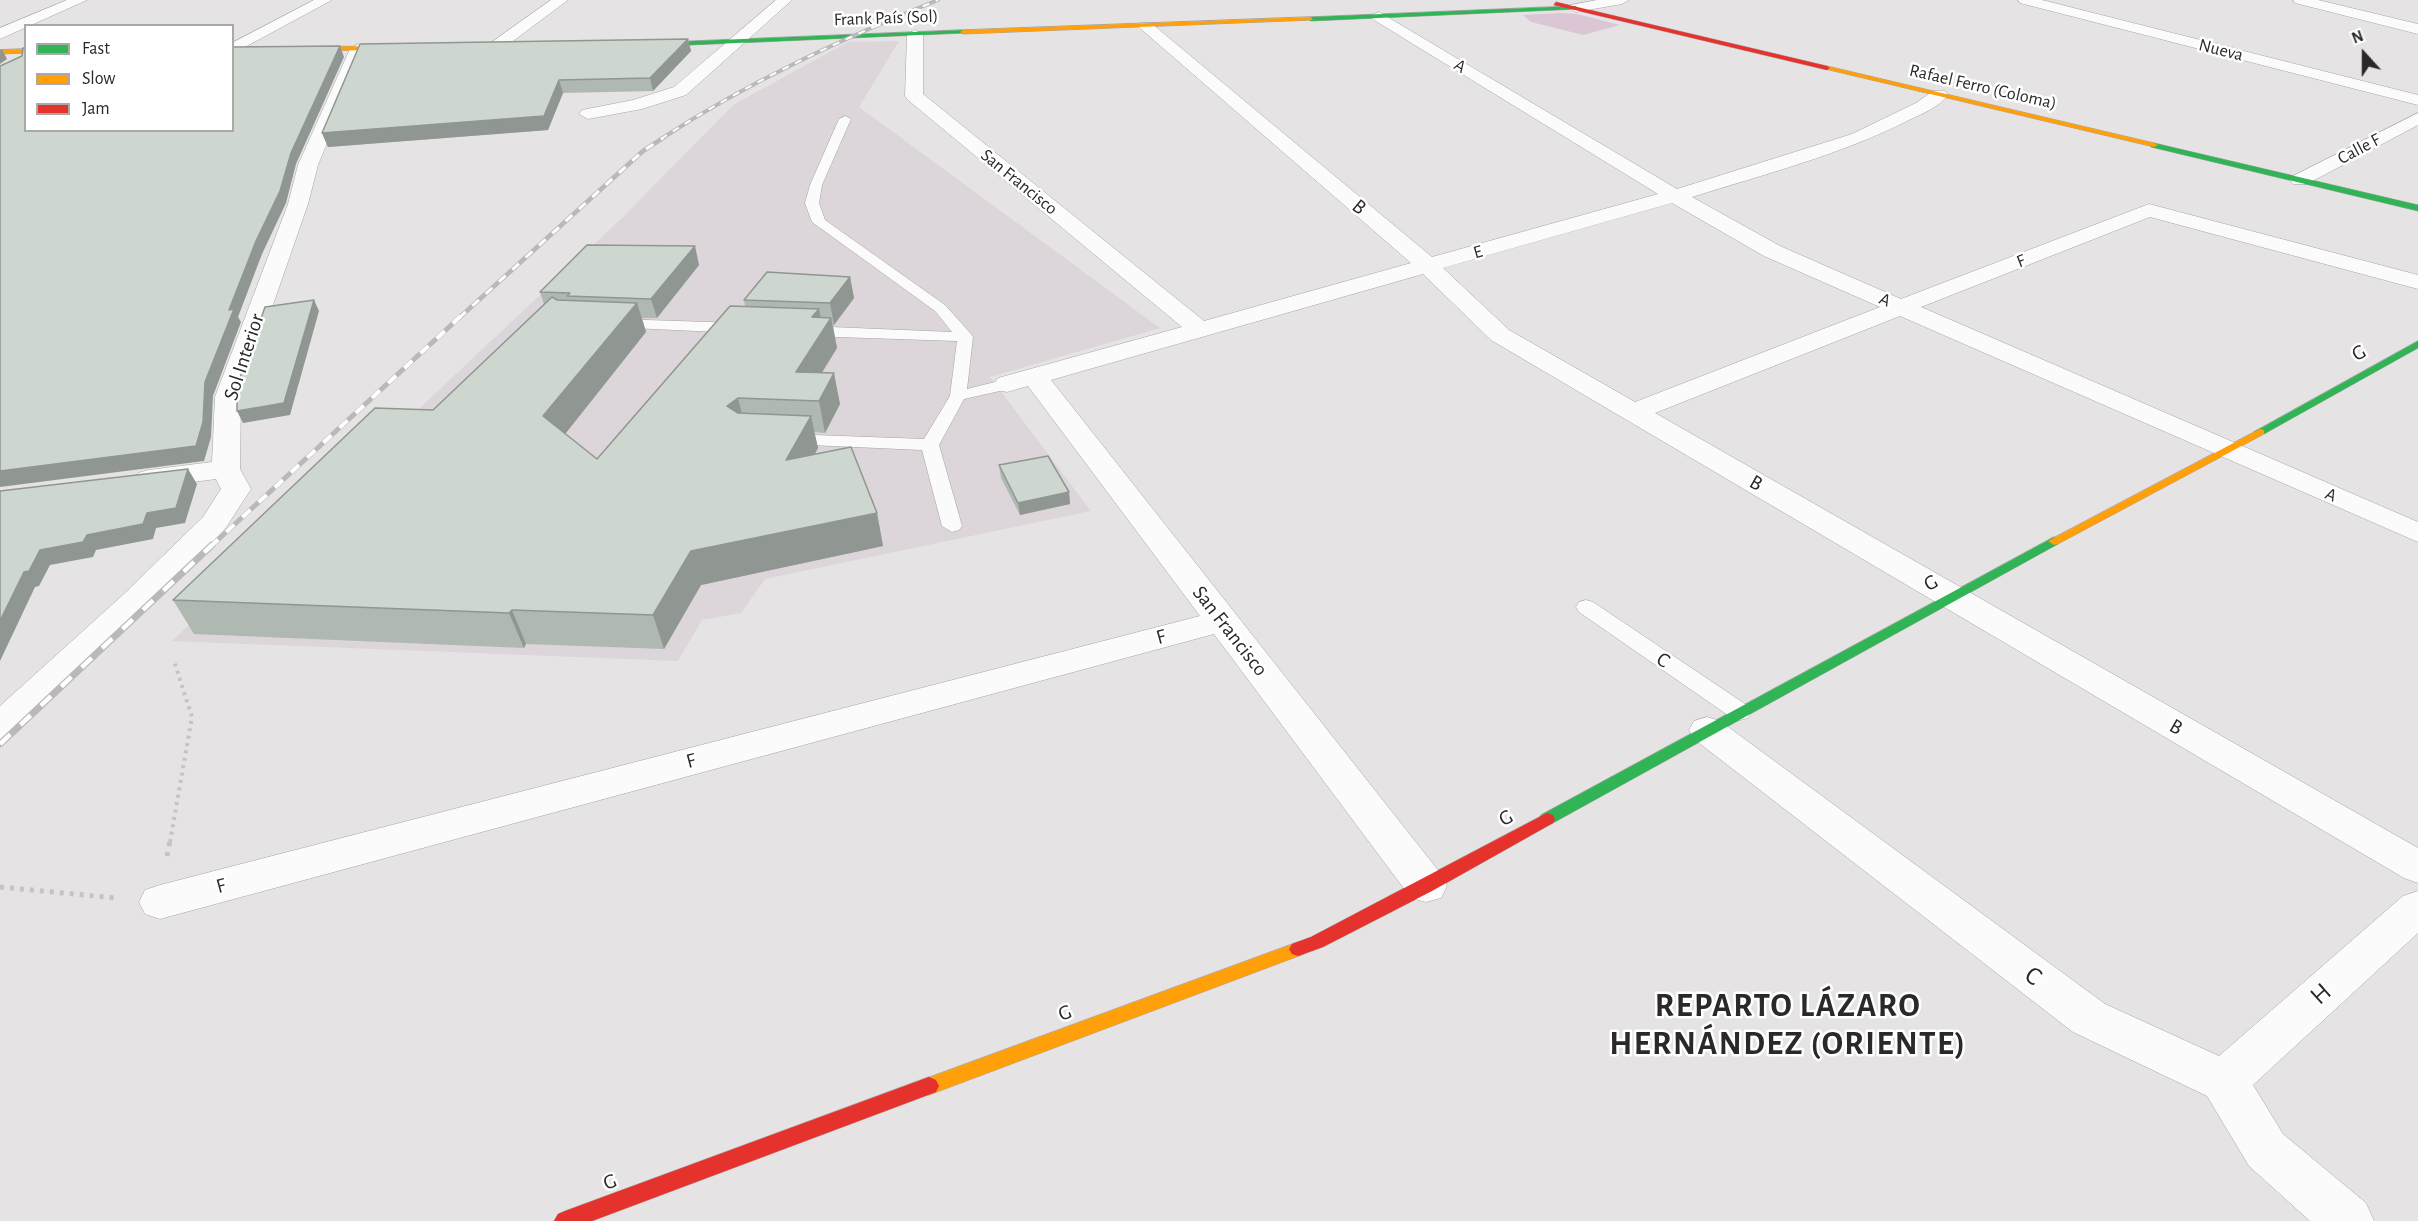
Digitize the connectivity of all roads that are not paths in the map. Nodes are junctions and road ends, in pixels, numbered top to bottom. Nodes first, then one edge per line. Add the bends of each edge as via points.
1 (80, 0) edge
2 (325, 0) edge
3 (561, 0) edge
4 (785, 0) edge
5 (1540, 0) edge
6 (1622, 0) edge
7 (2025, 0) edge
8 (2300, 0) edge
9 (1576, 9) junction
10 (2409, 10) dead end
11 (1379, 17) junction
12 (2380, 20) junction
13 (1146, 26) junction
14 (2418, 29) edge
15 (0, 34) edge
16 (915, 35) junction
17 (735, 43) junction
18 (634, 45) edge
19 (518, 46) edge
20 (489, 47) joint
21 (415, 48) edge
22 (234, 49) edge
23 (358, 49) junction
24 (234, 50) edge
25 (24, 51) edge
26 (0, 52) edge
27 (24, 58) edge
28 (2, 70) edge
29 (1939, 95) junction
30 (2418, 100) edge
31 (588, 114) dead end
32 (2418, 118) edge
33 (845, 119) dead end
34 (2300, 180) junction
35 (1675, 196) junction
36 (2418, 208) edge
37 (1428, 266) junction
38 (2418, 282) edge
39 (1902, 307) junction
40 (602, 323) edge
41 (754, 329) edge
42 (1199, 329) junction
43 (789, 330) edge
44 (965, 337) junction
45 (2418, 344) edge
46 (1020, 380) junction
47 (958, 396) junction
48 (1633, 412) junction
49 (769, 438) edge
50 (930, 445) junction
51 (2228, 450) junction
52 (226, 469) junction
53 (119, 482) edge
54 (952, 526) dead end
55 (2418, 533) edge
56 (1950, 596) junction
57 (1586, 607) dead end
58 (1222, 621) junction
59 (1724, 721) junction
60 (0, 727) edge
61 (2418, 867) edge
62 (1426, 886) junction
63 (160, 902) road end
64 (2418, 908) edge
65 (2224, 1081) junction
66 (565, 1221) edge
67 (2348, 1221) edge

1 - 15 street
2 - 22 street
3 - 20 street
4 - 17 street
5 - 9 street, Rafael Ferro (Coloma)
6 - 9 street
7 - 30 street, Nueva
8 - 12 street
9 - 11 street, Frank País (Sol)
9 - 29 street, Rafael Ferro (Coloma)
10 - 12 street
11 - 13 street, Frank País (Sol)
11 - 35 street, A
12 - 14 street
13 - 16 street, Frank País (Sol)
13 - 37 street, B
16 - 17 street, Frank País (Sol)
16 - 42 street, San Francisco via 915,96
17 - 18 street, Frank País (Sol)
17 - 31 street via 680,91
19 - 20 street
21 - 23 street
23 - 24 street
23 - 52 street, Sol Interior via 308,165 298,204 228,397
25 - 26 street
27 - 28 street
29 - 34 street, Rafael Ferro (Coloma)
29 - 35 street, E via 1859,138
32 - 34 street, Calle F
33 - 44 lane via 816,185 812,203 819,222 940,308
34 - 36 street, Rafael Ferro (Coloma)
35 - 37 street, E
35 - 39 street, A via 1772,251
37 - 42 street, E
37 - 48 street, B via 1500,335
38 - 39 street, F via 2149,210
39 - 48 street, F
39 - 51 street, A
40 - 41 lane
42 - 46 street, E
43 - 44 lane
44 - 47 lane
45 - 51 street, G
46 - 47 lane
46 - 58 street, San Francisco
47 - 50 lane
48 - 56 street, B
49 - 50 lane
50 - 54 lane
51 - 55 street, A
51 - 56 street, G
52 - 53 street
52 - 60 street, Sol Interior via 236,489 213,523 136,601
56 - 59 street, G
56 - 61 street, B
57 - 59 lane, C
58 - 62 street, San Francisco
58 - 63 street, F
59 - 62 street, G
59 - 65 street, C via 2089,1018
62 - 66 street, G via 1317,942
64 - 65 street, H
65 - 67 street via 2266,1150

